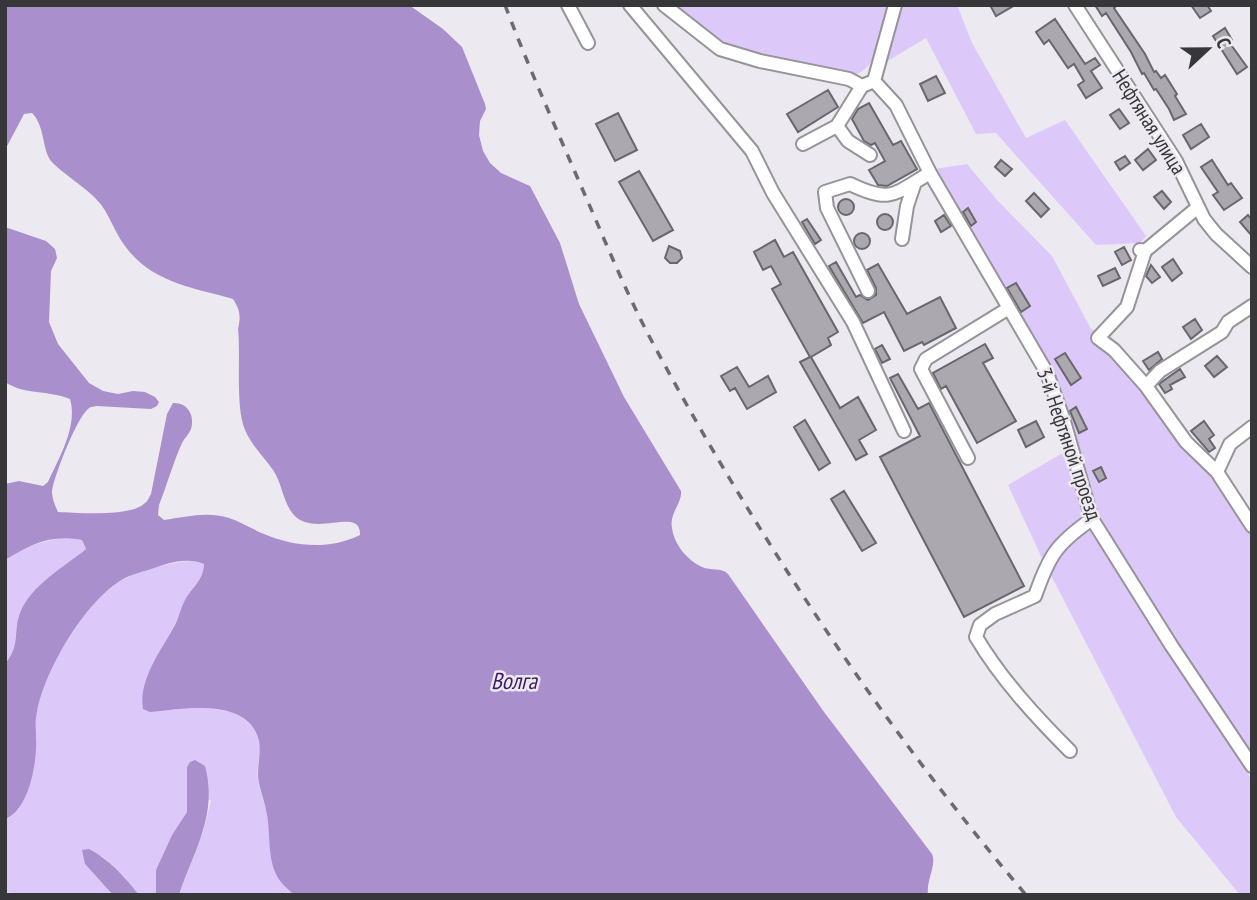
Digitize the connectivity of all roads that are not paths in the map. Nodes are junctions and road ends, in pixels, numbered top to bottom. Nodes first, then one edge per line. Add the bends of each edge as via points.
1 (568, 5) edge
2 (630, 5) edge
3 (664, 5) edge
4 (895, 5) edge
5 (1075, 5) edge
6 (587, 43) dead end
7 (868, 84) junction
8 (837, 126) junction
9 (803, 144) dead end
10 (870, 155) dead end
11 (930, 173) junction
12 (915, 182) junction
13 (1197, 208) junction
14 (902, 239) dead end
15 (1252, 267) edge
16 (868, 291) dead end
17 (1252, 306) edge
18 (1009, 308) junction
19 (1146, 386) junction
20 (1252, 427) edge
21 (904, 431) dead end
22 (968, 458) dead end
23 (1217, 472) junction
24 (1092, 519) junction
25 (1252, 526) edge
26 (1070, 751) dead end
27 (1252, 766) edge

1 - 6 street
2 - 21 street via 752,151 852,322
3 - 7 street via 720,49
4 - 7 street
5 - 13 street, Нефтяная улица via 1177,161
7 - 8 street
7 - 11 street, 3-й Нефтяной проезд via 896,105
8 - 9 street
8 - 10 street via 848,141
11 - 12 street
11 - 18 street, 3-й Нефтяной проезд
12 - 14 street
12 - 16 street via 890,195 874,195 850,184 825,192 827,208
13 - 15 street, Нефтяная улица via 1216,234
13 - 19 street via 1141,251 1127,307 1098,338
17 - 19 street via 1228,322 1222,332 1160,371
18 - 22 street via 926,359 921,369
18 - 24 street, 3-й Нефтяной проезд via 1047,373
19 - 23 street via 1186,442
20 - 23 street via 1230,444
23 - 25 street
24 - 26 street via 1057,546 1035,596 980,625 976,636 988,658
24 - 27 street, 3-й Нефтяной проезд

